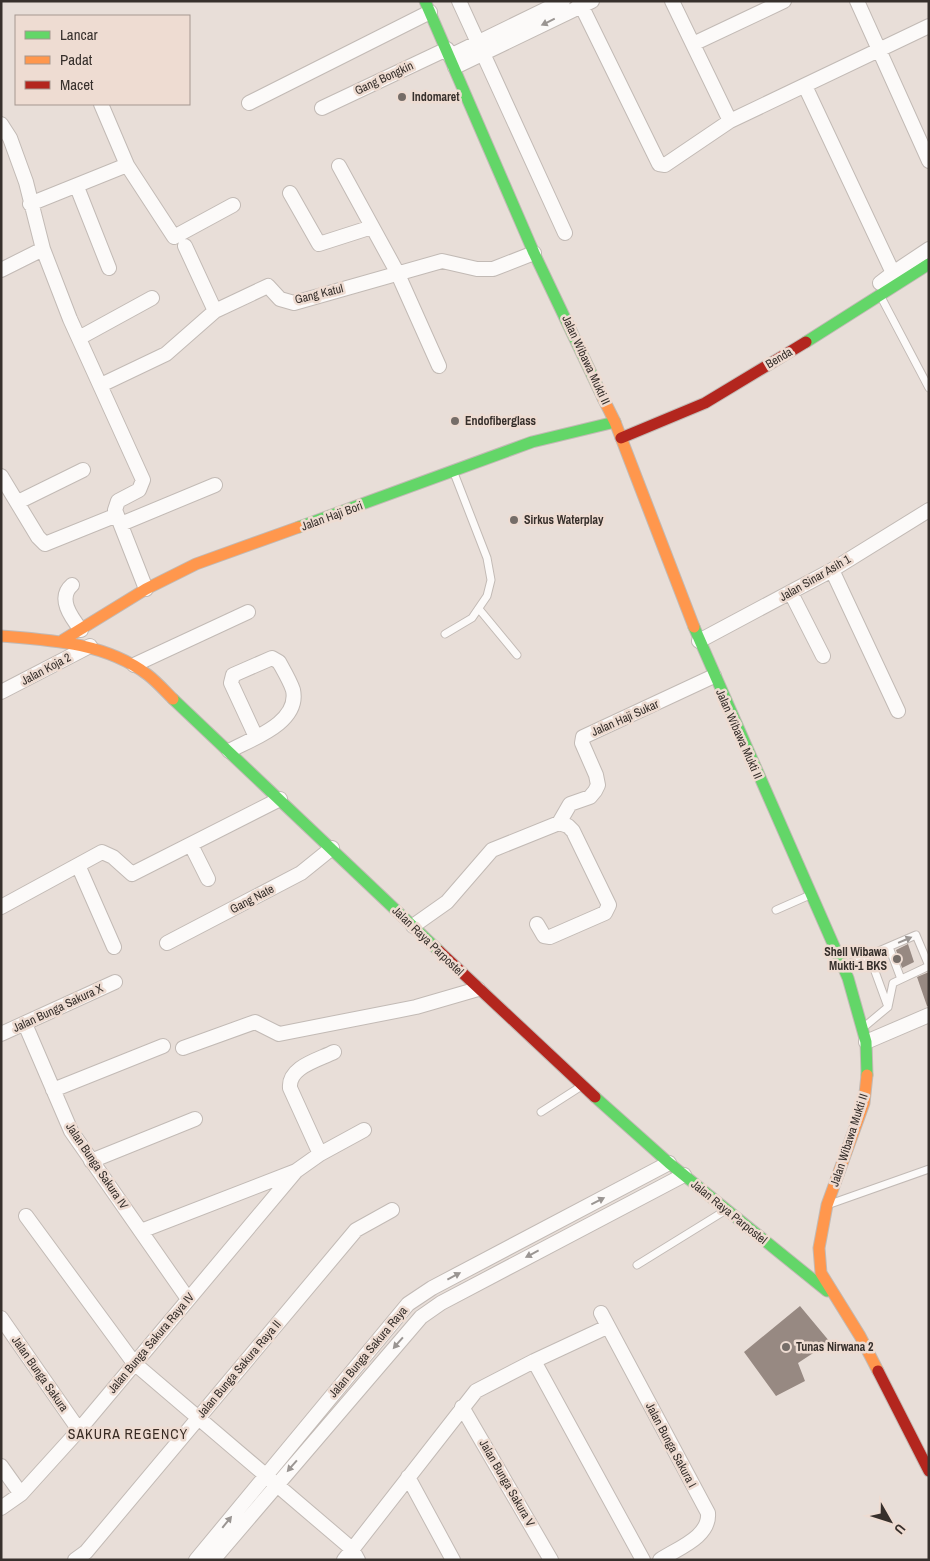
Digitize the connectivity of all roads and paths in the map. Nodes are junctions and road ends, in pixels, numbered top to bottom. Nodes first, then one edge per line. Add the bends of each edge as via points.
1 (459, 1) edge
2 (563, 1) edge
3 (672, 1) edge
4 (784, 1) edge
5 (857, 1) edge
6 (584, 3) edge
7 (428, 7) edge
8 (929, 26) edge
9 (693, 44) junction
10 (482, 48) junction
11 (880, 50) junction
12 (451, 57) junction
13 (805, 86) junction
14 (248, 103) dead end
15 (101, 105) edge
16 (322, 108) dead end
17 (730, 120) junction
18 (1, 124) edge
19 (929, 161) edge
20 (127, 165) junction
21 (339, 166) dead end
22 (77, 187) junction
23 (290, 193) dead end
24 (30, 204) junction
25 (233, 205) dead end
26 (372, 227) junction
27 (565, 233) dead end
28 (185, 246) dead end
29 (43, 249) junction
30 (929, 249) edge
31 (534, 253) junction
32 (929, 264) edge
33 (110, 268) dead end
34 (1, 270) edge
35 (397, 272) junction
36 (893, 273) junction
37 (880, 290) junction
38 (152, 298) dead end
39 (216, 311) junction
40 (79, 338) junction
41 (439, 366) dead end
42 (101, 385) junction
43 (929, 388) edge
44 (614, 422) junction
45 (621, 438) junction
46 (83, 470) dead end
47 (454, 472) junction
48 (1, 476) edge
49 (215, 485) dead end
50 (18, 502) junction
51 (929, 510) edge
52 (119, 520) junction
53 (832, 570) junction
54 (72, 585) dead end
55 (146, 589) junction
56 (791, 593) junction
57 (479, 609) junction
58 (248, 612) dead end
59 (81, 630) junction
60 (446, 634) dead end
61 (1, 636) edge
62 (63, 640) junction
63 (699, 642) junction
64 (90, 646) junction
65 (517, 654) dead end
66 (823, 656) dead end
67 (134, 665) junction
68 (714, 676) junction
69 (1, 692) edge
70 (898, 711) dead end
71 (256, 737) junction
72 (229, 750) junction
73 (280, 799) junction
74 (559, 823) junction
75 (191, 845) junction
76 (332, 848) junction
77 (78, 865) junction
78 (208, 880) dead end
79 (811, 894) junction
80 (1, 907) edge
81 (776, 910) dead end
82 (537, 924) dead end
83 (413, 926) junction
84 (167, 944) dead end
85 (114, 947) dead end
86 (888, 947) junction
87 (869, 955) junction
88 (844, 966) junction
89 (901, 979) junction
90 (115, 982) dead end
91 (478, 989) junction
92 (888, 1007) junction
93 (929, 1015) edge
94 (25, 1024) junction
95 (863, 1028) junction
96 (1, 1034) edge
97 (866, 1042) junction
98 (163, 1046) dead end
99 (183, 1048) dead end
100 (334, 1052) dead end
101 (582, 1086) junction
102 (53, 1090) junction
103 (541, 1112) dead end
104 (194, 1119) dead end
105 (364, 1130) dead end
106 (320, 1154) junction
107 (91, 1161) junction
108 (669, 1163) junction
109 (929, 1169) edge
110 (296, 1171) junction
111 (684, 1174) junction
112 (827, 1205) junction
113 (392, 1210) dead end
114 (726, 1210) junction
115 (26, 1216) dead end
116 (554, 1224) junction
117 (141, 1231) junction
118 (562, 1238) junction
119 (637, 1265) dead end
120 (432, 1288) junction
121 (834, 1297) junction
122 (188, 1299) junction
123 (441, 1303) junction
124 (601, 1313) dead end
125 (1, 1318) edge
126 (607, 1327) junction
127 (534, 1361) junction
128 (134, 1363) junction
129 (462, 1407) junction
130 (198, 1417) junction
131 (79, 1430) junction
132 (1, 1466) edge
133 (929, 1471) edge
134 (265, 1475) junction
135 (408, 1478) junction
136 (276, 1485) junction
137 (21, 1494) junction
138 (1, 1508) edge
139 (352, 1556) edge
140 (75, 1560) edge
141 (196, 1560) edge
142 (214, 1560) edge
143 (453, 1560) edge
144 (552, 1560) edge
145 (643, 1560) edge
146 (660, 1560) edge

1 - 10 street
2 - 10 street
3 - 9 street
4 - 9 street
5 - 11 street
6 -> 10 street
6 - 17 street via 659,164 664,165
7 - 12 main road, Jalan Wibawa Mukti II
7 - 14 street
8 - 11 street
9 - 17 street
10 - 12 street, Gang Bongkin
10 - 27 street
11 - 13 street
11 - 19 street
12 - 16 street, Gang Bongkin
12 - 31 main road, Jalan Wibawa Mukti II
13 - 17 street
13 - 36 street
15 - 20 street
18 - 24 street via 10,138 26,182
20 - 22 street
20 - 25 street via 174,237
21 - 26 street
22 - 24 street
22 - 33 street
23 - 26 street via 319,244
24 - 29 street
26 - 35 street
28 - 39 street
29 - 34 street
29 - 40 street
30 - 36 street
31 - 35 street, Gang Katul via 493,269 477,270 442,261
31 - 44 main road, Jalan Wibawa Mukti II
32 - 37 main road, Benda
35 - 39 street, Gang Katul via 294,303 280,299 268,286
35 - 41 street
36 - 37 street
37 - 43 lane
37 - 45 main road, Benda via 705,403
38 - 40 street
39 - 42 street, Gang Katul via 166,354
40 - 42 street
42 - 52 street via 143,480 139,490 115,505
44 - 45 main road, Jalan Wibawa Mukti II
44 - 47 main road, Jalan Haji Bori via 532,442
45 - 63 main road, Jalan Wibawa Mukti II
46 - 50 street
47 - 55 main road, Jalan Haji Bori via 196,564
47 - 57 lane via 491,570 490,588
48 - 50 street
49 - 52 street
50 - 52 street via 45,544
51 - 53 street, Jalan Sinar Asih 1
52 - 55 street
53 - 56 street, Jalan Sinar Asih 1
53 - 70 street
54 - 59 street via 66,590 67,607
55 - 59 main road, Jalan Haji Bori
56 - 63 street, Jalan Sinar Asih 1
56 - 66 street
57 - 60 lane via 461,626
57 - 65 lane
58 - 67 street
59 - 62 main road, Jalan Haji Bori
61 - 62 main road, Jalan Raya Parpostel
62 - 64 main road, Jalan Raya Parpostel
63 - 68 main road, Jalan Wibawa Mukti II
64 - 67 main road, Jalan Raya Parpostel
64 - 69 street, Jalan Koja 2
67 - 72 main road, Jalan Raya Parpostel
68 - 74 street, Jalan Haji Sukar via 583,737 582,743 598,785 590,797 570,804
68 - 79 main road, Jalan Wibawa Mukti II
71 - 71 street via 231,683 233,675 272,658 279,662 292,690 293,700 288,716
71 - 72 street
72 - 73 main road, Jalan Raya Parpostel
73 - 75 street
73 - 76 main road, Jalan Raya Parpostel
74 - 82 street via 573,831 609,905 605,913 550,937 544,936
74 - 83 street via 492,850 447,902
75 - 77 street via 132,874 114,857 102,852
75 - 78 street
76 - 83 main road, Jalan Raya Parpostel
76 - 84 street, Gang Nate via 301,873
77 - 80 street
77 - 85 street
79 - 81 lane
79 - 88 main road, Jalan Wibawa Mukti II
83 - 91 main road, Jalan Raya Parpostel
86 - 87 lane
86 - 89 lane
86 -> 89 lane via 916,935 926,958 929,966
87 - 88 lane
87 - 92 lane
88 - 95 main road, Jalan Wibawa Mukti II
89 - 92 lane via 893,983
90 - 94 street, Jalan Bunga Sakura X
91 - 99 street via 416,1007 279,1034 255,1022
91 - 101 main road, Jalan Raya Parpostel
92 - 95 lane
93 - 97 street
94 - 96 street, Jalan Bunga Sakura X
94 - 102 street, Jalan Bunga Sakura IV
95 - 97 main road, Jalan Wibawa Mukti II
97 - 112 main road, Jalan Wibawa Mukti II via 868,1063 864,1103
98 - 102 street
100 - 106 street via 294,1072 289,1080
101 - 103 lane
101 - 108 main road, Jalan Raya Parpostel
102 - 107 street, Jalan Bunga Sakura IV via 71,1130
104 - 107 street
105 - 106 street
106 - 110 street
107 - 117 street, Jalan Bunga Sakura IV
108 - 111 main road, Jalan Raya Parpostel
116 -> 108 street, Jalan Bunga Sakura Raya
109 - 112 lane
110 - 117 street
110 - 122 street, Jalan Bunga Sakura Raya IV
111 - 114 main road, Jalan Raya Parpostel
111 - 118 street, Jalan Bunga Sakura Raya
112 - 121 main road, Jalan Wibawa Mukti II via 819,1248 820,1273
113 - 130 street, Jalan Bunga Sakura Raya II via 356,1230
114 - 119 lane
114 - 121 main road, Jalan Raya Parpostel
115 - 128 street
116 - 118 street
120 -> 116 street, Jalan Bunga Sakura Raya
117 - 122 street, Jalan Bunga Sakura IV
118 -> 123 street, Jalan Bunga Sakura Raya
120 - 123 street
120 - 134 street, Jalan Bunga Sakura Raya via 408,1304
121 - 133 main road, Jalan Wibawa Mukti II via 860,1336
122 - 128 street, Jalan Bunga Sakura Raya IV
123 -> 136 street, Jalan Bunga Sakura Raya via 420,1317
124 - 126 street, Jalan Bunga Sakura I
125 - 131 street, Jalan Bunga Sakura
126 - 127 street
126 - 146 street, Jalan Bunga Sakura I via 708,1513 703,1533
127 - 129 street via 476,1391
127 - 145 street
128 - 130 street
128 - 131 street, Jalan Bunga Sakura Raya IV
129 - 135 street
129 - 144 street, Jalan Bunga Sakura V
130 - 134 street
130 - 140 street, Jalan Bunga Sakura Raya II via 86,1552
131 - 137 street, Jalan Bunga Sakura Raya IV
132 - 137 street
134 - 136 street
141 -> 134 street, Jalan Bunga Sakura Raya
135 - 139 street
135 - 143 street
136 - 139 street
136 - 142 street, Jalan Bunga Sakura Raya
137 - 138 street, Jalan Bunga Sakura Raya IV

